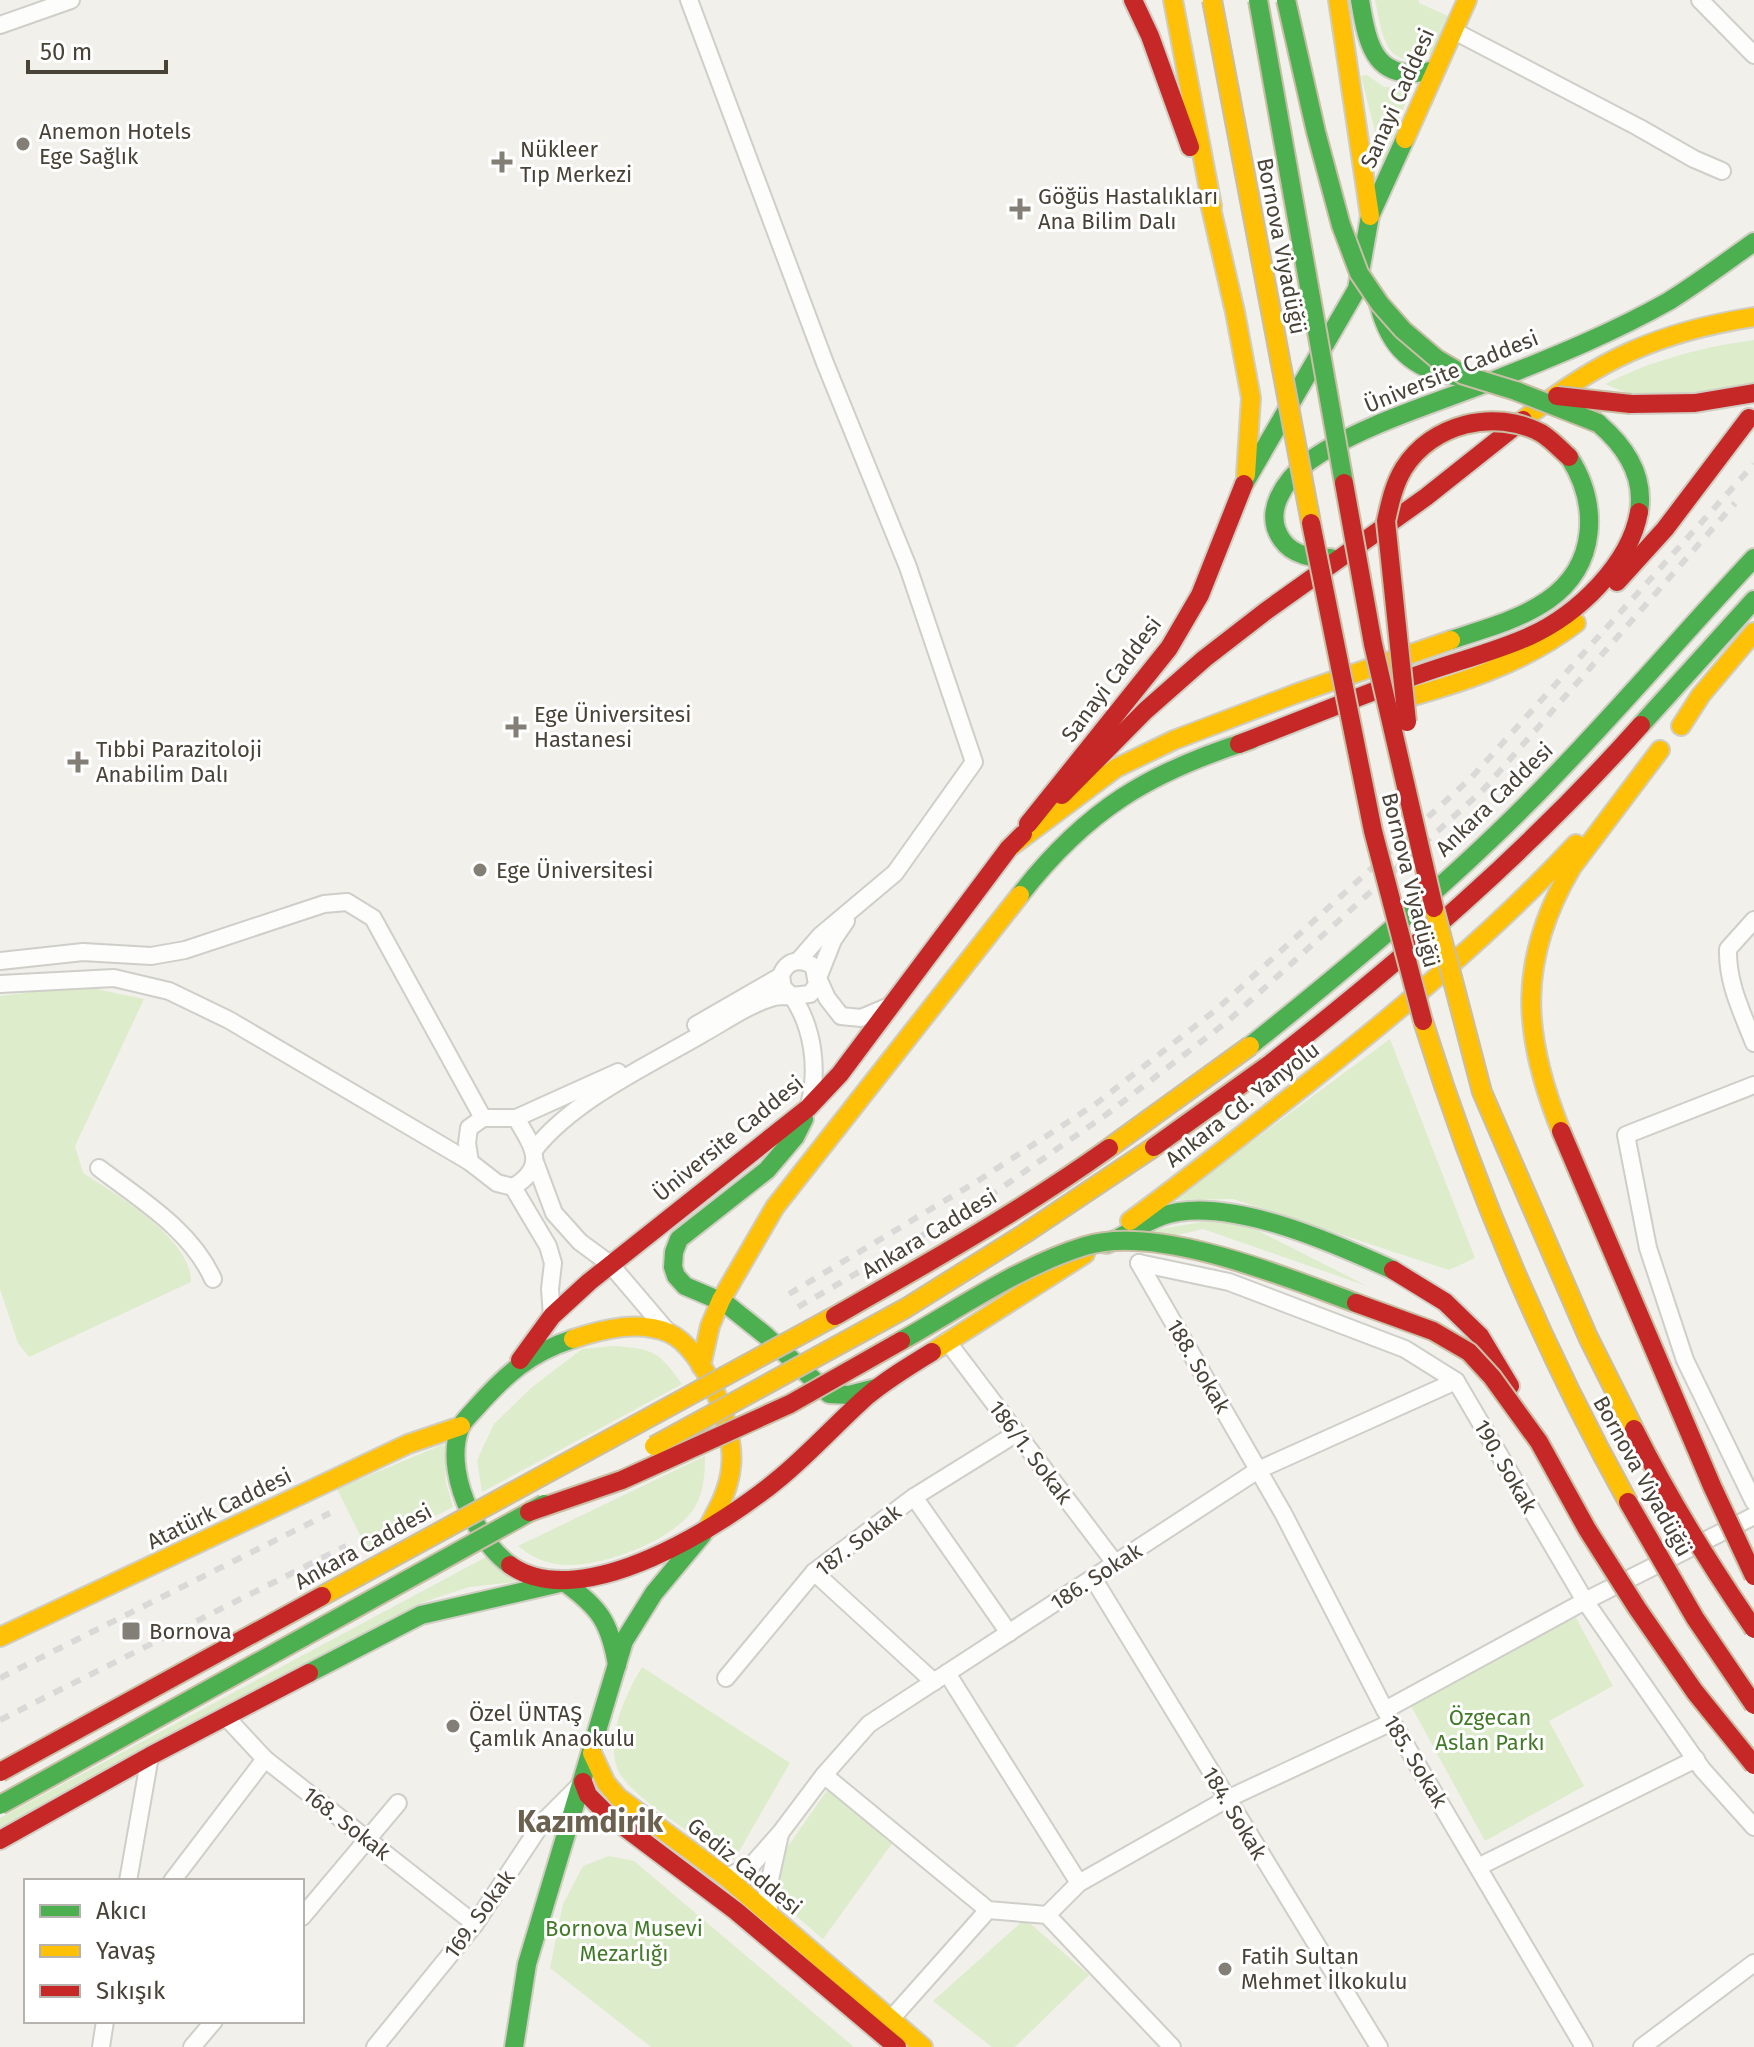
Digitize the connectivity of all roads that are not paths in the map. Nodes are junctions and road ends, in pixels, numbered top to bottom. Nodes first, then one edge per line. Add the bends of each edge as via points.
1 (71, 0) edge
2 (689, 0) edge
3 (1133, 0) edge
4 (1173, 0) edge
5 (1212, 0) edge
6 (1258, 0) edge
7 (1286, 0) edge
8 (1338, 0) edge
9 (1360, 0) edge
10 (1467, 0) edge
11 (1700, 0) edge
12 (0, 25) edge
13 (1454, 31) junction
14 (1754, 55) edge
15 (1435, 70) junction
16 (1722, 171) dead end
17 (1212, 206) junction
18 (1370, 216) junction
19 (1754, 242) edge
20 (1754, 317) edge
21 (1520, 371) junction
22 (1516, 391) junction
23 (1754, 393) edge
24 (1749, 418) dead end
25 (1246, 480) junction
26 (1347, 554) junction
27 (1754, 558) edge
28 (1754, 600) edge
29 (1754, 632) edge
30 (1754, 653) edge
31 (1681, 726) junction
32 (1239, 744) junction
33 (1660, 750) junction
34 (1009, 848) junction
35 (1422, 863) junction
36 (856, 907) junction
37 (1754, 920) edge
38 (799, 960) junction
39 (0, 961) edge
40 (781, 976) junction
41 (818, 978) junction
42 (0, 984) edge
43 (792, 996) junction
44 (891, 1006) junction
45 (1754, 1043) edge
46 (1754, 1085) edge
47 (808, 1108) junction
48 (483, 1118) junction
49 (516, 1118) junction
50 (534, 1156) junction
51 (470, 1162) junction
52 (99, 1168) dead end
53 (513, 1187) junction
54 (1080, 1257) junction
55 (1139, 1263) joint
56 (610, 1264) junction
57 (213, 1279) dead end
58 (725, 1292) junction
59 (552, 1316) junction
60 (668, 1333) junction
61 (947, 1341) junction
62 (701, 1366) junction
63 (515, 1368) junction
64 (1456, 1381) junction
65 (879, 1387) junction
66 (461, 1426) junction
67 (1017, 1433) junction
68 (1539, 1442) junction
69 (1258, 1470) junction
70 (914, 1497) junction
71 (1754, 1502) edge
72 (529, 1512) junction
73 (1754, 1516) edge
74 (707, 1529) junction
75 (1115, 1563) junction
76 (814, 1572) junction
77 (1754, 1576) edge
78 (1093, 1578) junction
79 (564, 1582) junction
80 (1585, 1601) junction
81 (1754, 1629) edge
82 (1009, 1633) junction
83 (0, 1637) edge
84 (617, 1665) junction
85 (726, 1678) dead end
86 (941, 1678) junction
87 (1754, 1705) edge
88 (225, 1716) junction
89 (1388, 1716) junction
90 (592, 1753) junction
91 (150, 1756) junction
92 (265, 1759) junction
93 (1696, 1759) junction
94 (1754, 1765) edge
95 (0, 1772) edge
96 (824, 1775) junction
97 (583, 1782) junction
98 (1227, 1799) junction
99 (398, 1803) dead end
100 (0, 1805) edge
101 (1754, 1827) edge
102 (781, 1832) junction
103 (368, 1839) junction
104 (0, 1840) edge
105 (1478, 1867) junction
106 (726, 1877) junction
107 (128, 1879) edge
108 (174, 1879) edge
109 (1079, 1883) junction
110 (988, 1910) junction
111 (304, 1915) edge
112 (1047, 1915) junction
113 (770, 1916) junction
114 (475, 1924) junction
115 (1754, 1963) edge
116 (891, 2019) junction
117 (105, 2023) edge
118 (212, 2023) edge
119 (101, 2047) edge
120 (192, 2047) edge
121 (375, 2047) edge
122 (514, 2047) edge
123 (897, 2047) edge
124 (923, 2047) edge
125 (1172, 2047) edge
126 (1379, 2047) edge
127 (1584, 2047) edge
128 (1642, 2047) edge

1 - 12 street
2 - 36 street via 908,567 974,762 895,873
3 - 17 main road
4 - 17 main road
5 - 87 main road, Bornova Viyadüğü, bridge via 1359,767 1398,935 1440,1079 1489,1211 1569,1392 1644,1532
6 - 35 main road, Bornova Viyadüğü, bridge via 1373,644
7 - 22 main road, bridge via 1319,145 1359,273 1403,330 1437,359 1464,375
8 - 18 main road
9 - 15 main road via 1365,33 1385,66 1405,75
10 - 13 main road, Sanayi Caddesi
11 - 14 street
13 - 15 main road, Sanayi Caddesi
13 - 16 street
15 - 18 main road, Sanayi Caddesi
17 - 25 main road via 1251,398
18 - 21 main road via 1382,323 1401,353 1450,376
18 - 25 main road via 1357,289
19 - 21 main road, Üniversite Caddesi via 1660,305
20 - 26 main road via 1653,340 1590,372
21 - 26 main road, Üniversite Caddesi via 1360,433 1295,473 1273,510 1281,538 1307,558
22 - 23 main road, bridge via 1631,404 1695,403
22 - 32 main road, bridge via 1598,423 1635,467 1643,504 1630,545 1616,563 1550,625
24 - 32 main road via 1665,529 1591,609 1549,644 1451,686
25 - 34 main road, Sanayi Caddesi via 1200,595 1169,648
26 - 34 main road via 1174,685
27 - 95 main road, Ankara Caddesi, bridge via 1494,837 1250,1046 1068,1177 766,1354
28 - 72 main road, bridge via 1600,770 1512,856 1363,991 1267,1066 1135,1163 938,1289
29 - 31 main road
30 - 31 main road, Ankara Cd. Yanyolu
31 - 33 main road, Ankara Cd. Yanyolu
32 - 58 main road via 1123,795 1079,828 1036,874 775,1207
33 - 54 main road, Ankara Cd. Yanyolu via 1490,933 1174,1189
33 - 77 main road, bridge via 1570,870 1545,922 1533,973 1534,1048 1544,1090
34 - 35 main road, bridge via 1116,768 1174,740 1295,694 1509,620 1539,606 1566,584 1591,534 1586,489 1569,457 1543,434 1503,421 1456,426 1426,443 1405,467 1386,521
34 - 44 main road, Üniversite Caddesi
35 - 81 main road, Bornova Viyadüğü, bridge via 1482,1092 1542,1234 1655,1470
36 - 38 street
36 - 41 street via 833,940
37 - 45 street via 1728,949 1730,981
38 - 40 street via 788,964
38 - 41 street via 814,967
39 - 48 street via 83,952 151,956 185,950 324,904 347,902 373,918
40 - 43 street via 783,988
40 - 49 street via 606,1079
41 - 43 street via 810,994
41 - 44 street via 841,1016 861,1018
42 - 51 street via 114,978 169,991 229,1020
43 - 47 street via 812,1044
43 - 50 street via 763,1001 617,1083 543,1139
44 - 47 main road, Üniversite Caddesi
46 - 71 street via 1626,1135 1648,1248 1685,1360
47 - 56 main road, Üniversite Caddesi
47 - 58 main road via 800,1129 772,1164 679,1239 673,1260 676,1276 690,1289
48 - 49 street
48 - 51 street via 469,1128
49 - 50 street
50 - 53 street via 529,1177
50 - 56 street via 554,1213
51 - 53 street via 497,1183
52 - 57 street via 183,1233
53 - 59 street via 548,1246 553,1263
54 - 61 main road, Ankara Cd. Yanyolu
54 - 68 main road, bridge via 1162,1216 1235,1212 1391,1269 1445,1302 1480,1336
55 - 64 street, 190. Sokak via 1229,1282 1405,1349
55 - 69 street, 188. Sokak
56 - 59 main road, Üniversite Caddesi
56 - 60 street
58 - 62 main road
58 - 65 main road via 829,1394
59 - 63 main road, Üniversite Caddesi
60 - 62 main road
60 - 63 main road via 642,1327 608,1330 561,1342
61 - 65 main road, Ankara Cd. Yanyolu
61 - 67 street, 186/1. Sokak
62 - 74 main road via 724,1416 733,1458 727,1494
63 - 66 main road
64 - 69 street, 186. Sokak
64 - 80 street, 190. Sokak
65 - 74 main road, Ankara Cd. Yanyolu via 784,1475
66 - 79 main road via 459,1482 491,1549 531,1575
66 - 83 main road, Atatürk Caddesi via 408,1444
67 - 70 street, 187. Sokak
67 - 75 street, 186/1. Sokak
68 - 72 main road, bridge via 1469,1352 1433,1331 1187,1247 1126,1241 1088,1245 1044,1261 790,1404 622,1480
68 - 94 main road, bridge via 1637,1608
69 - 75 street, 186. Sokak
69 - 89 street, 185. Sokak
70 - 76 street, 187. Sokak
70 - 82 street
72 - 100 main road, bridge
73 - 80 street
74 - 79 main road via 656,1558
74 - 84 main road via 647,1603 624,1641
75 - 78 street, 186. Sokak
76 - 85 street, 187. Sokak
76 - 86 street
78 - 82 street, 186. Sokak
78 - 98 street, 184. Sokak
79 - 84 main road via 595,1604 611,1635
79 - 88 main road via 421,1615
80 - 89 street
80 - 93 street, 190. Sokak
82 - 86 street, 186. Sokak
84 - 90 main road
86 - 96 street, 186. Sokak via 869,1724
86 - 109 street
88 - 91 main road
88 - 92 street, 168. Sokak
89 - 98 street
89 - 105 street, 185. Sokak
90 - 97 main road
90 - 106 main road, Gediz Caddesi via 618,1797
91 - 104 main road
91 - 107 street
92 - 103 street, 168. Sokak
92 - 108 street
93 - 101 street, 190. Sokak
93 - 105 street
96 - 102 street, 186. Sokak
96 - 110 street
97 - 114 street, 169. Sokak via 542,1823
97 - 122 main road via 527,1964
97 - 123 main road, Gediz Caddesi via 607,1814 736,1911
98 - 109 street
98 - 126 street, 184. Sokak
99 - 103 street
102 - 106 street, 186. Sokak via 751,1866
102 - 113 street, 186. Sokak via 767,1893
103 - 111 street
103 - 114 street, 168. Sokak
105 - 127 street, 185. Sokak
106 - 113 main road, Gediz Caddesi
109 - 112 street
110 - 112 street
110 - 116 street
112 - 125 street
113 - 116 main road, Gediz Caddesi
114 - 121 street, 169. Sokak
115 - 128 street
116 - 124 main road, Gediz Caddesi
117 - 119 street
118 - 120 street

